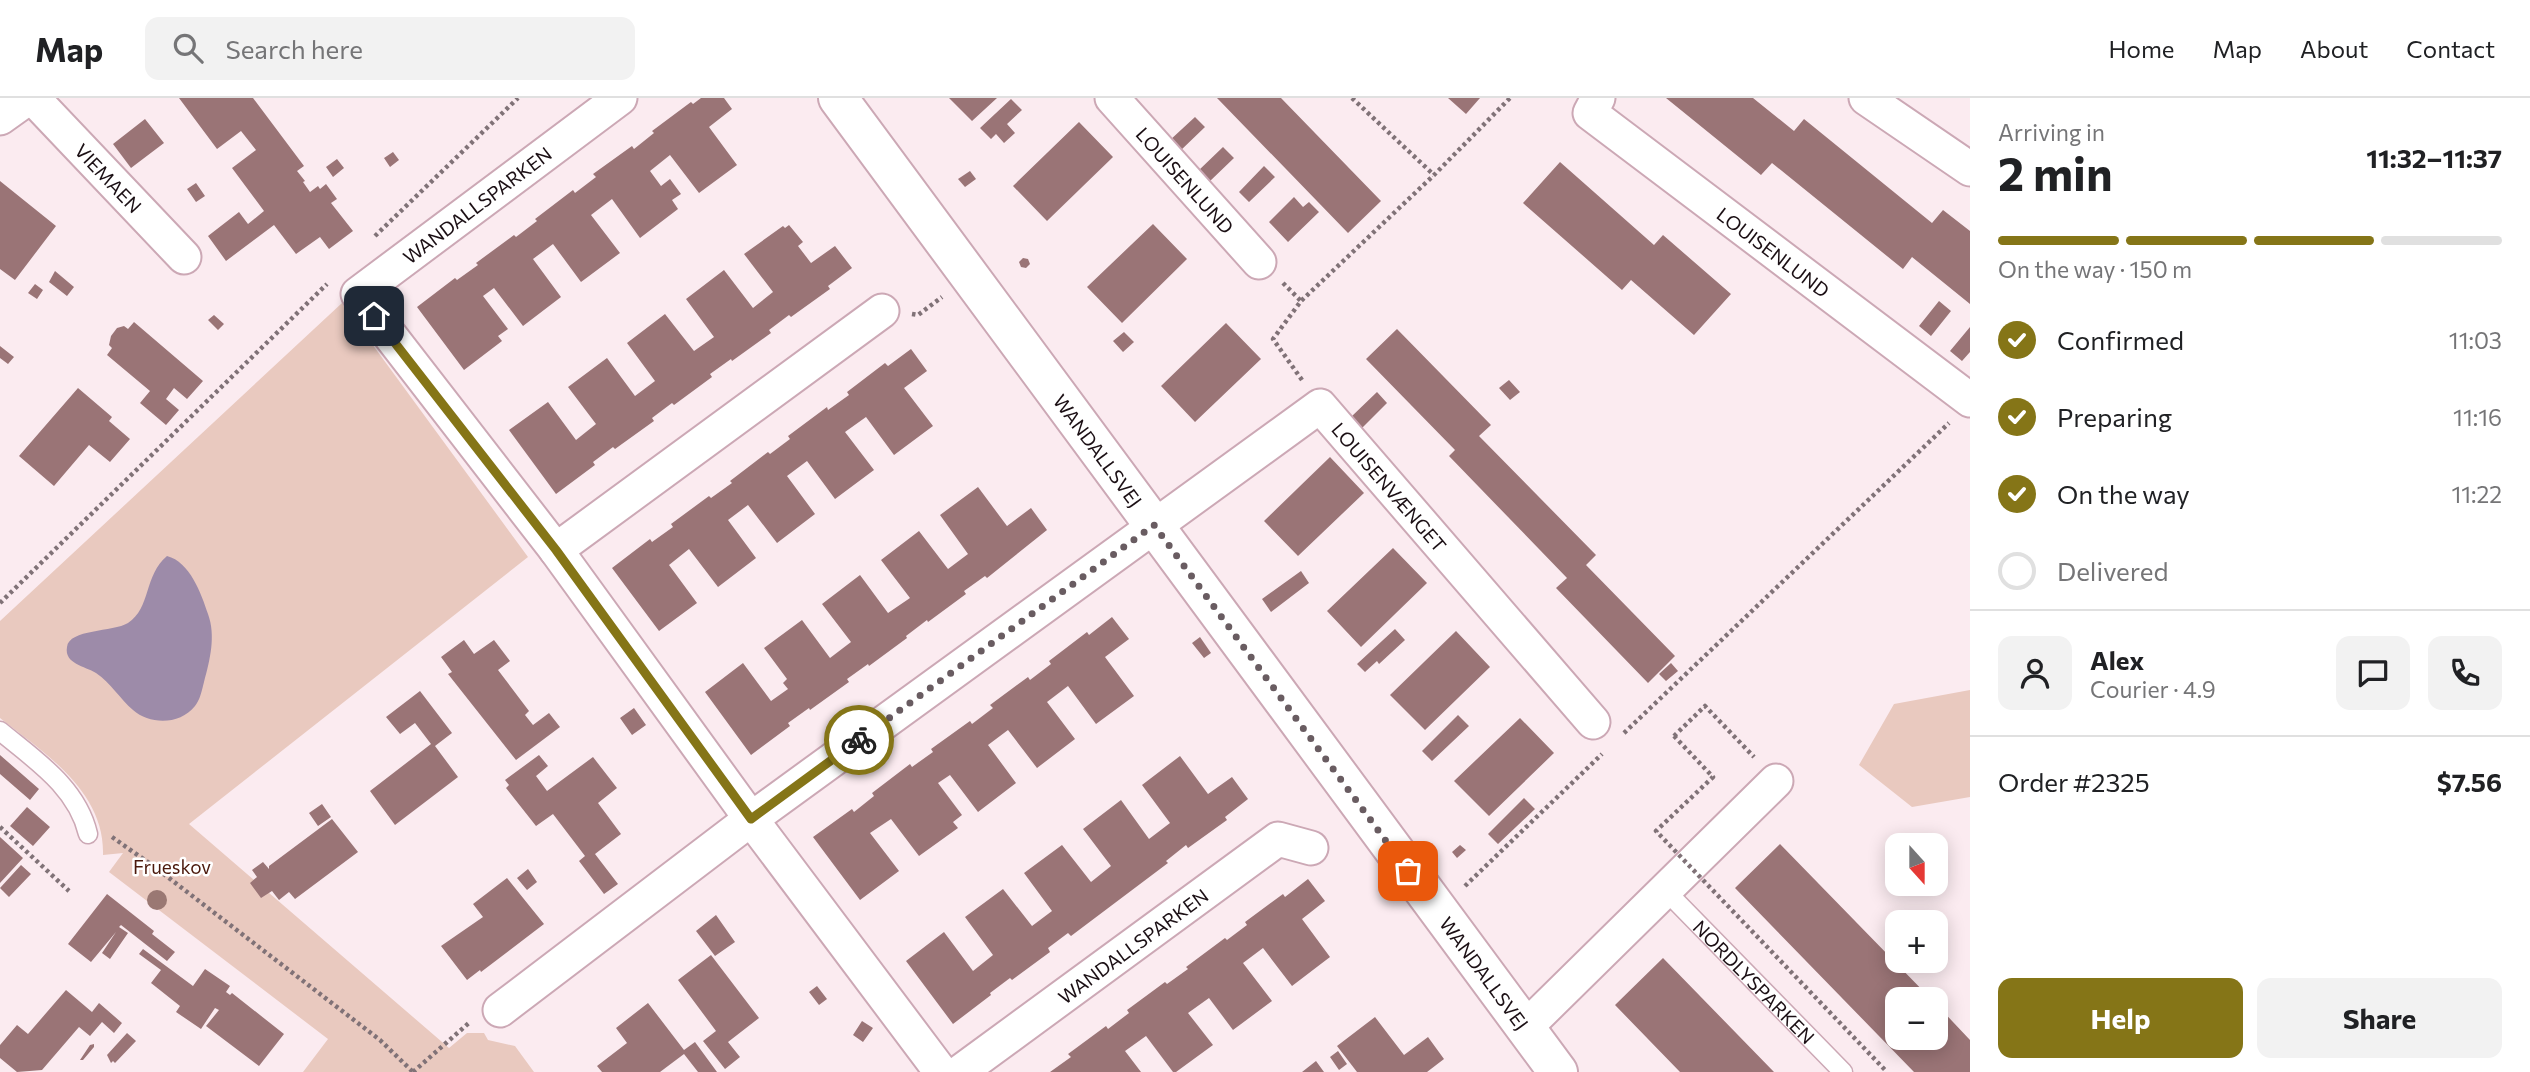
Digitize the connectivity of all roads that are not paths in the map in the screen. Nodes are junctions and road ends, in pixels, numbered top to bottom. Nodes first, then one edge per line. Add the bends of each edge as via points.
1 (31, 98) edge
2 (620, 98) edge
3 (838, 98) edge
4 (1112, 98) edge
5 (1598, 98) edge
6 (1866, 98) edge
7 (0, 118) edge
8 (1970, 169) edge
9 (184, 257) dead end
10 (1259, 261) dead end
11 (882, 311) dead end
12 (1960, 411) edge
13 (1154, 525) junction
14 (556, 550) junction
15 (0, 731) edge
16 (1606, 737) road end
17 (1776, 780) road end
18 (751, 819) junction
19 (88, 834) road end
20 (1311, 848) dead end
21 (1665, 890) junction
22 (486, 1015) road end
23 (1525, 1028) junction
24 (941, 1072) edge
25 (960, 1072) edge
26 (1558, 1072) edge
27 (1843, 1072) edge

1 - 7 street, VIEMAEN
1 - 9 street, VIEMAEN
2 - 14 street, WANDALLSPARKEN via 358,294
3 - 13 street, WANDALLSVEJ
4 - 10 street, LOUISENLUND
5 - 12 street, LOUISENLUND via 1590,113
6 - 8 street
11 - 14 street
13 - 16 street, LOUISENVÆNGET via 1320,406
13 - 18 street
13 - 23 street, WANDALLSVEJ
14 - 18 street, WANDALLSPARKEN
15 - 19 lane via 61,783 80,808
17 - 21 street
18 - 22 street
18 - 24 street, WANDALLSPARKEN
20 - 25 street, WANDALLSPARKEN via 1278,839
21 - 23 street
21 - 27 lane, NORDLYSPARKEN
23 - 26 street, WANDALLSVEJ

